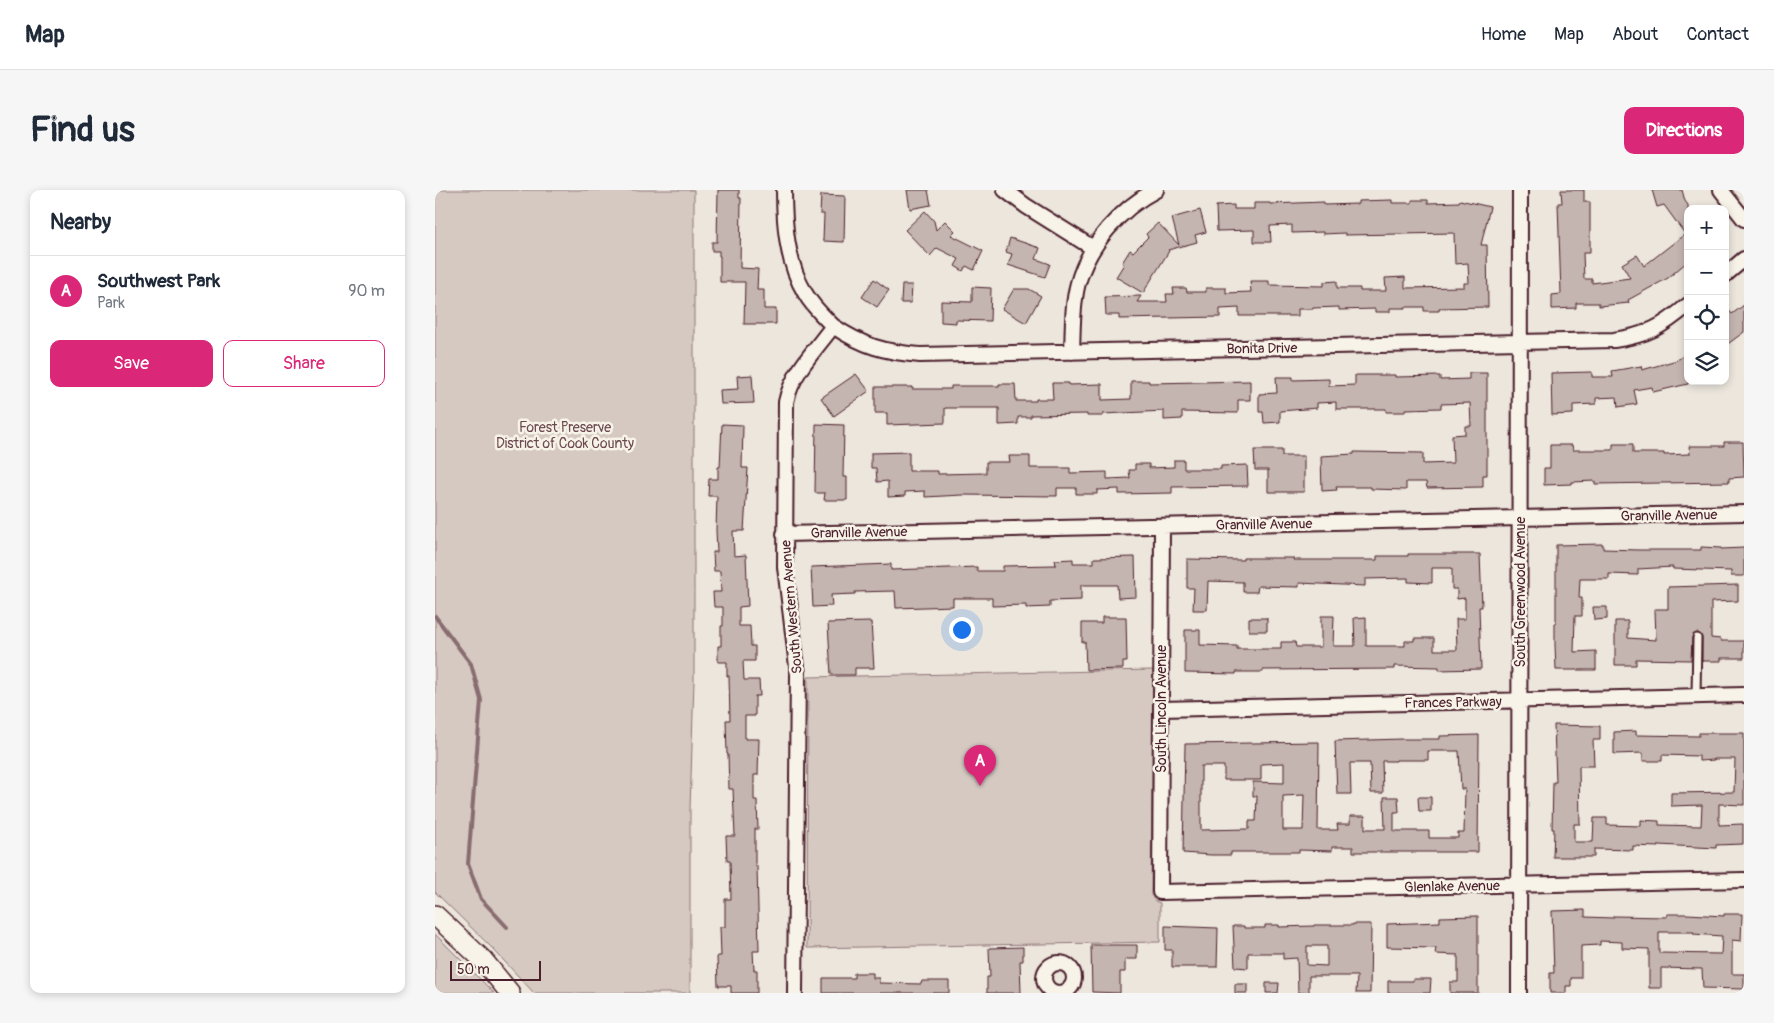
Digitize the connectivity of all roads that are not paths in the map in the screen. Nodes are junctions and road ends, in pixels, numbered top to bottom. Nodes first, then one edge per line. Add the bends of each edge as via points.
1 (785, 190) edge
2 (1005, 190) edge
3 (1156, 190) edge
4 (1520, 190) edge
5 (1721, 190) edge
6 (1744, 219) edge
7 (1093, 248) junction
8 (1744, 259) edge
9 (1729, 271) edge
10 (1684, 308) edge
11 (833, 326) junction
12 (1520, 342) junction
13 (1072, 352) junction
14 (1744, 513) edge
15 (1520, 518) junction
16 (1162, 526) junction
17 (784, 534) junction
18 (1697, 638) dead end
19 (1744, 695) edge
20 (1696, 696) junction
21 (1519, 701) junction
22 (1161, 708) junction
23 (1744, 880) edge
24 (1519, 884) junction
25 (1160, 892) joint
26 (435, 915) edge
27 (510, 993) edge
28 (795, 993) edge
29 (1519, 993) edge

1 - 11 street via 786,233 797,278 806,295
2 - 7 street
3 - 7 street via 1125,212
4 - 12 street, South Greenwood Avenue
5 - 6 street
7 - 13 street via 1078,283
8 - 9 street
10 - 12 street, Bonita Drive via 1667,322 1635,337
11 - 13 street, Bonita Drive via 853,339 895,353
11 - 17 street, South Western Avenue via 789,388 785,414
12 - 13 street, Bonita Drive
12 - 15 street, South Greenwood Avenue
14 - 15 street, Granville Avenue
15 - 16 street, Granville Avenue
15 - 21 street, South Greenwood Avenue
16 - 17 street, Granville Avenue
16 - 22 street, South Lincoln Avenue
17 - 28 street, South Western Avenue via 786,586 798,675
18 - 20 lane
19 - 20 street, Frances Parkway
20 - 21 street, Frances Parkway
21 - 22 street, Frances Parkway
21 - 24 street, South Greenwood Avenue
22 - 25 street, South Lincoln Avenue
23 - 24 street, Glenlake Avenue
24 - 25 street, Glenlake Avenue
24 - 29 street, South Greenwood Avenue
26 - 27 main road via 483,960

